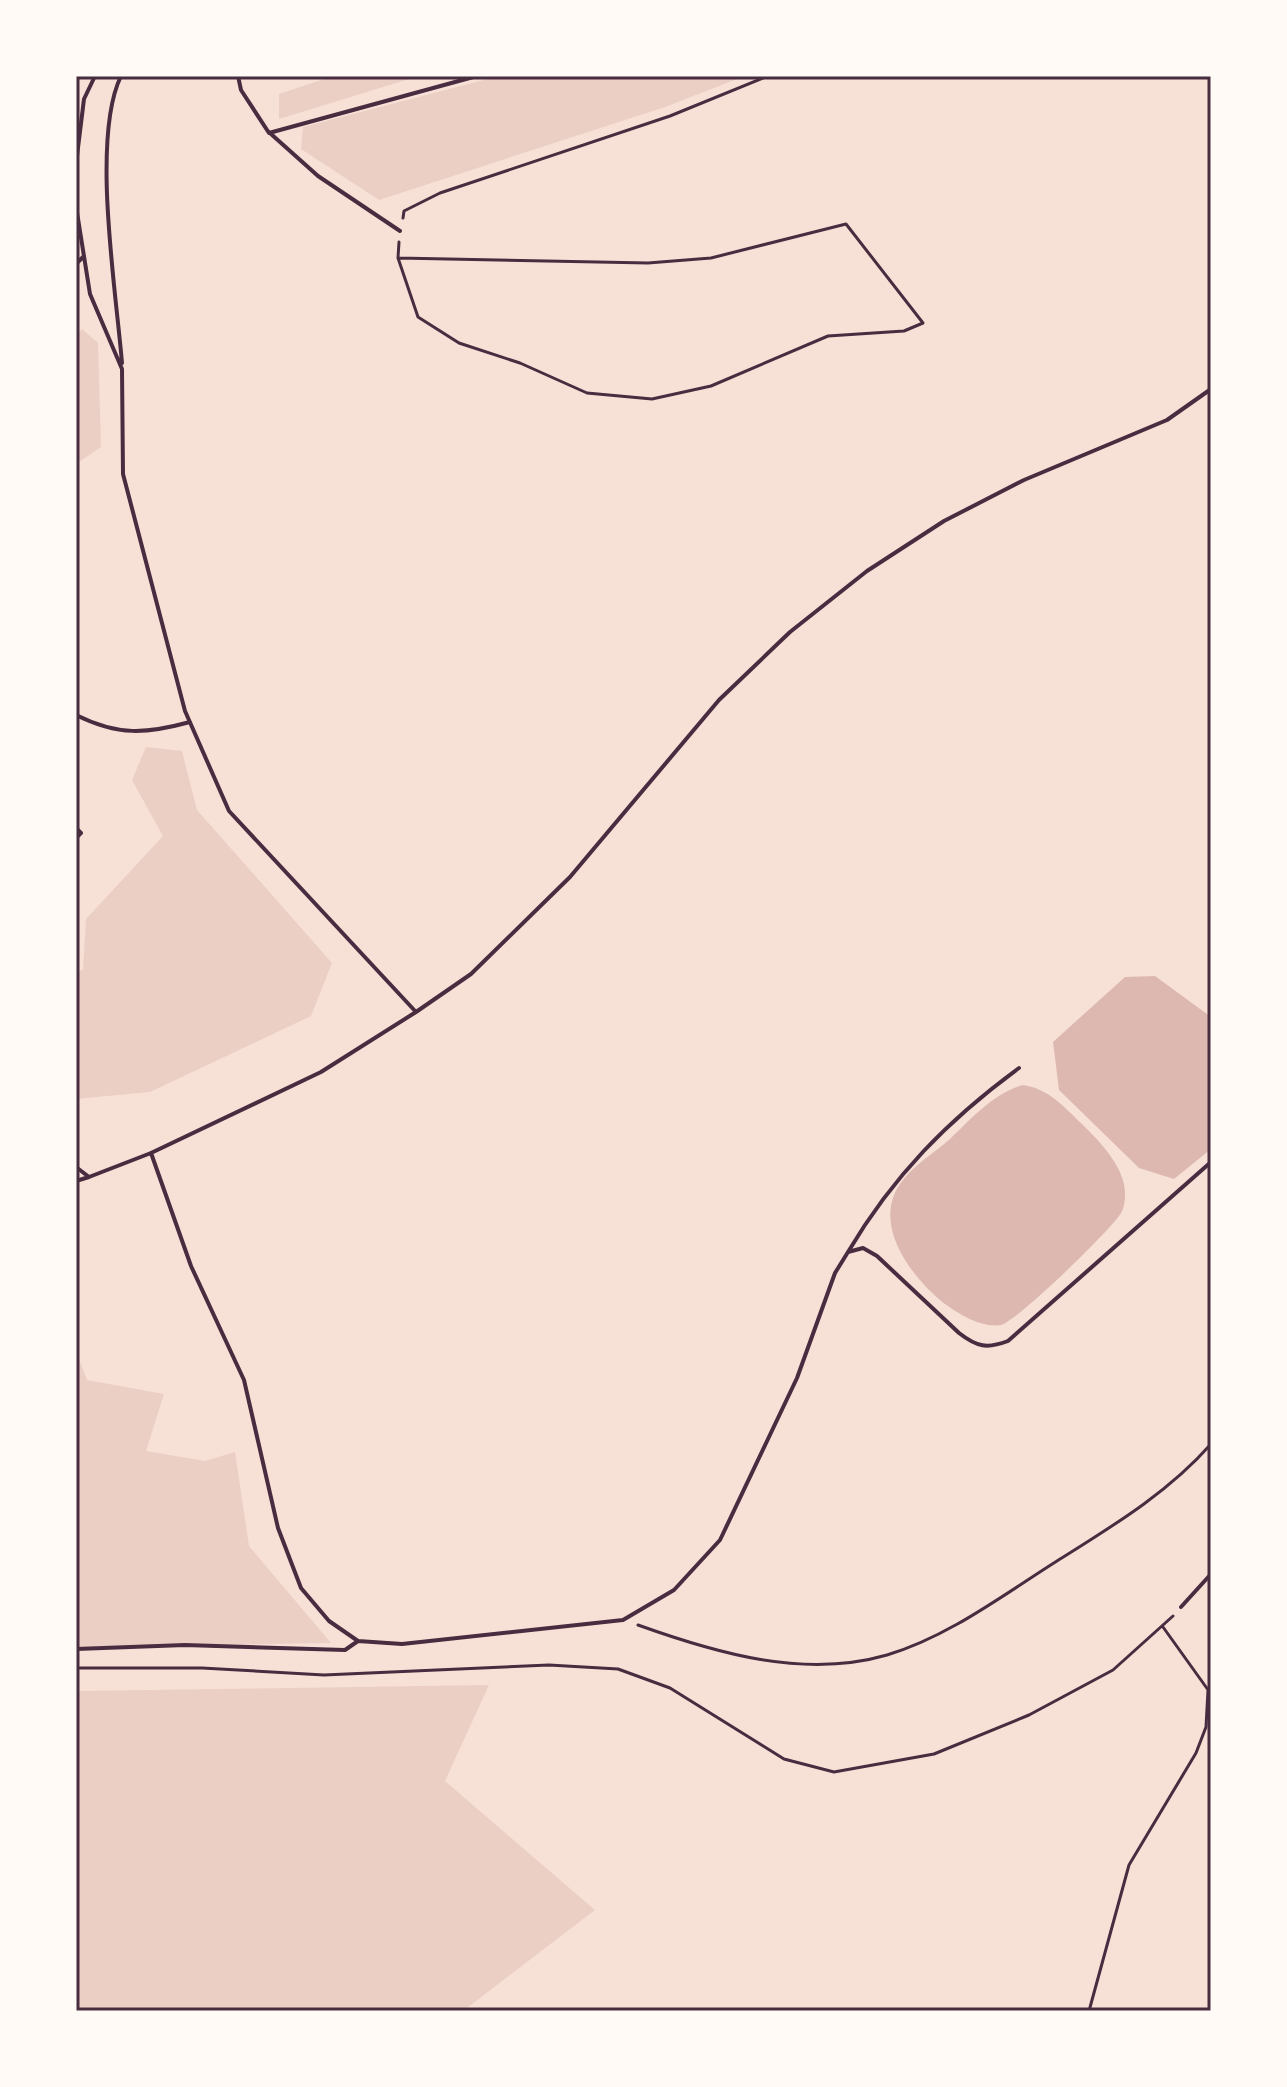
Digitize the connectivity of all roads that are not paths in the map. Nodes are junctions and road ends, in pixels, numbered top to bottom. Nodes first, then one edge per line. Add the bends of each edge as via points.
1 (95, 76) edge
2 (121, 76) edge
3 (238, 76) edge
4 (477, 76) edge
5 (269, 133) junction
6 (76, 164) edge
7 (76, 206) edge
8 (400, 231) road end
9 (84, 256) junction
10 (76, 264) edge
11 (122, 369) junction
12 (1211, 389) edge
13 (76, 715) edge
14 (190, 722) junction
15 (76, 828) edge
16 (76, 838) edge
17 (416, 1012) junction
18 (1019, 1068) dead end
19 (151, 1153) junction
20 (1211, 1162) edge
21 (76, 1167) edge
22 (89, 1177) junction
23 (76, 1181) edge
24 (848, 1252) junction
25 (1211, 1574) edge
26 (1181, 1607) road end
27 (358, 1641) junction
28 (76, 1649) edge

1 - 6 lane via 84,99
2 - 11 lane via 114,91 106,162
3 - 5 lane via 241,90
4 - 5 lane
5 - 8 lane via 318,176
7 - 9 lane
9 - 10 lane
9 - 11 lane via 90,294
11 - 14 lane via 123,474
12 - 17 lane via 1167,420 1024,480 944,521 867,571 790,632 719,700 570,877 471,974
13 - 14 lane via 101,728 147,733
14 - 17 lane via 229,811
15 - 16 lane via 81,833
17 - 19 lane via 321,1072
18 - 24 lane via 904,1169
19 - 22 lane
19 - 27 lane via 191,1266 244,1380 278,1528 301,1588 329,1621
20 - 24 lane via 1008,1341 990,1348 959,1333 877,1256 863,1248
21 - 22 lane
22 - 23 lane
24 - 27 lane via 835,1273 797,1378 720,1540 674,1590 623,1620 402,1644
25 - 26 lane
27 - 28 lane via 345,1650 185,1645

